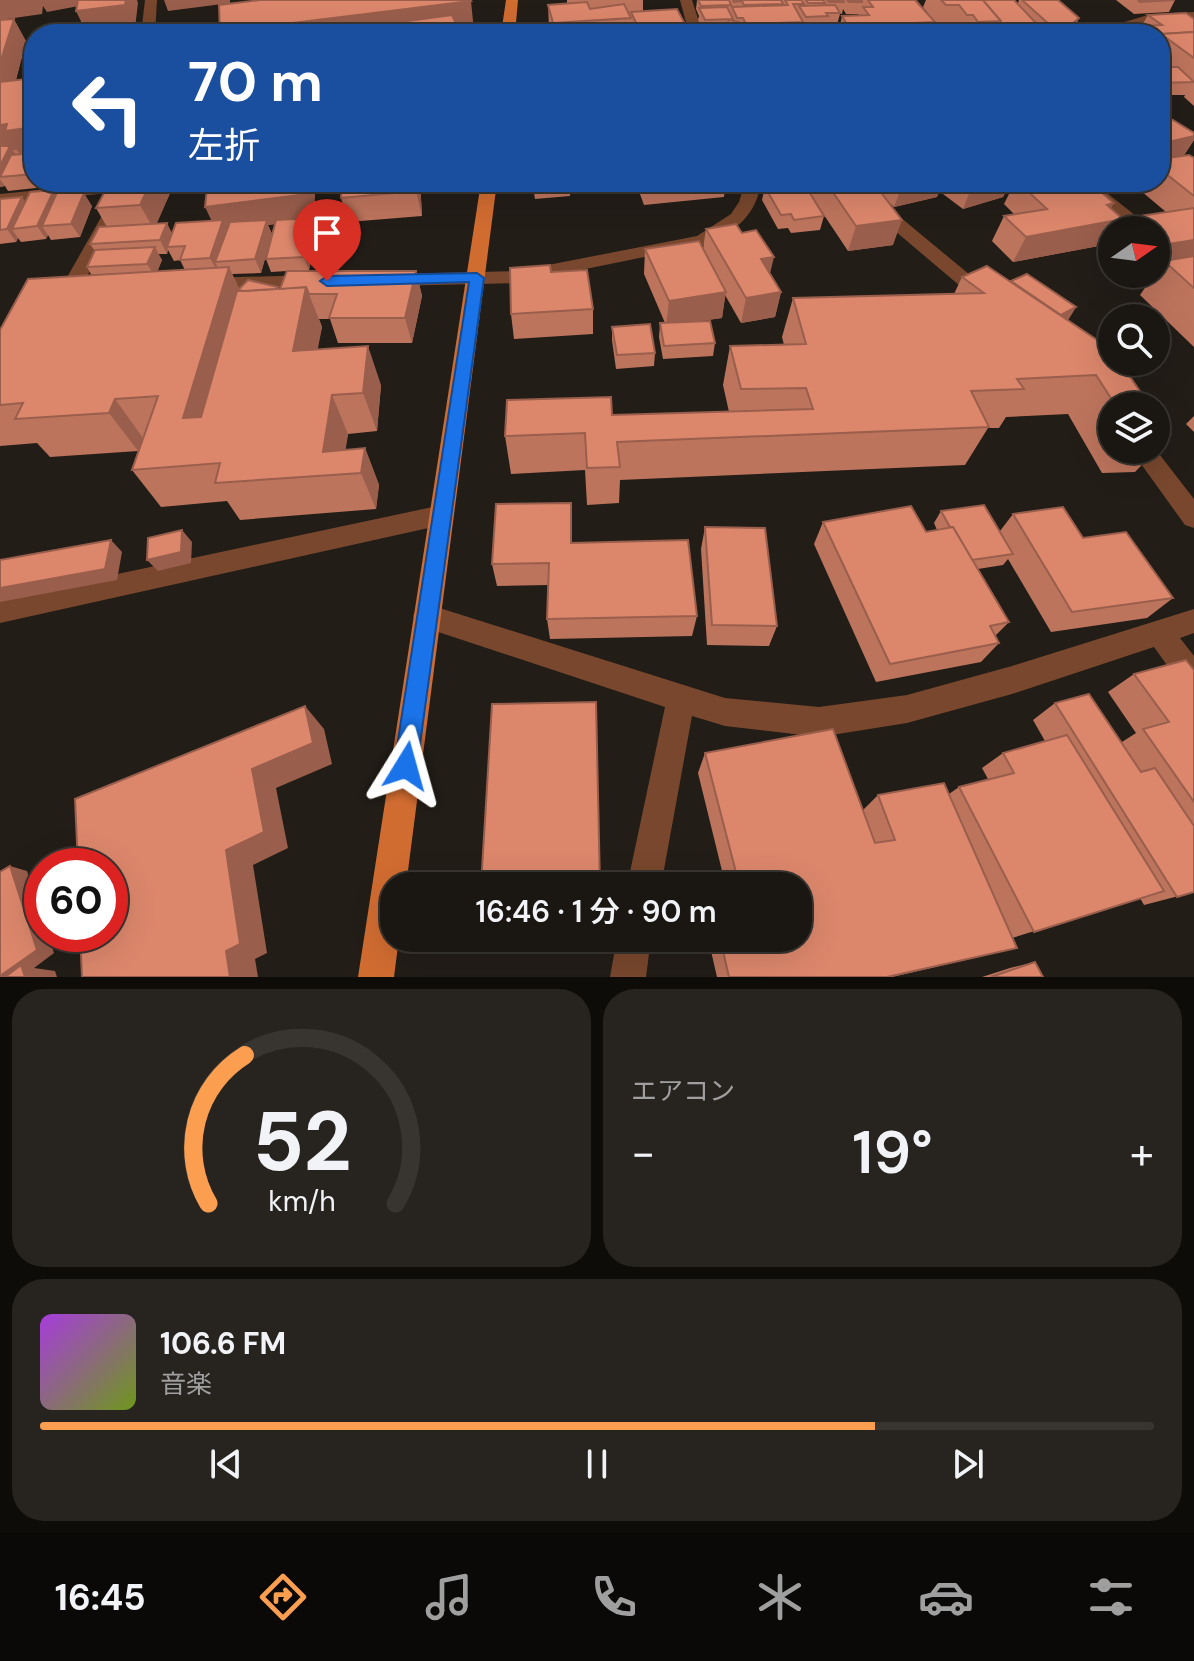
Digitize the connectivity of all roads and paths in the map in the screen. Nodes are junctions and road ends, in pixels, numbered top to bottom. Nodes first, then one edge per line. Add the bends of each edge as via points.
1 (151, 0) edge
2 (512, 0) edge
3 (686, 0) edge
4 (911, 0) edge
5 (1182, 0) edge
6 (1194, 7) edge
7 (1194, 16) edge
8 (149, 24) edge
9 (509, 24) edge
10 (693, 24) edge
11 (929, 24) edge
12 (1120, 24) edge
13 (60, 192) edge
14 (124, 192) edge
15 (488, 192) edge
16 (752, 192) edge
17 (866, 192) edge
18 (1096, 192) edge
19 (0, 199) edge
20 (1127, 216) edge
21 (477, 278) junction
22 (366, 280) edge
23 (336, 281) edge
24 (73, 284) junction
25 (100, 284) edge
26 (184, 284) edge
27 (997, 307) edge
28 (41, 318) edge
29 (1155, 464) edge
30 (1191, 507) edge
31 (442, 515) junction
32 (0, 611) edge
33 (427, 616) junction
34 (1194, 621) edge
35 (1159, 632) junction
36 (1194, 679) edge
37 (681, 698) junction
38 (647, 872) edge
39 (632, 952) edge
40 (376, 977) edge
41 (628, 977) edge

1 - 8 street
2 - 9 main road
3 - 10 street
4 - 11 street
5 - 6 street
7 - 12 street
13 - 19 street
14 - 24 street
15 - 21 main road
16 - 21 street via 730,228 702,240 517,277
17 - 27 street
18 - 20 street
21 - 22 street
21 - 31 main road
23 - 26 street
24 - 25 street
24 - 28 street
29 - 30 street
31 - 32 street
31 - 33 main road
33 - 37 street
33 - 40 main road
34 - 35 street
35 - 36 street
35 - 37 street via 907,709 819,722 725,712
37 - 38 street
39 - 41 street

